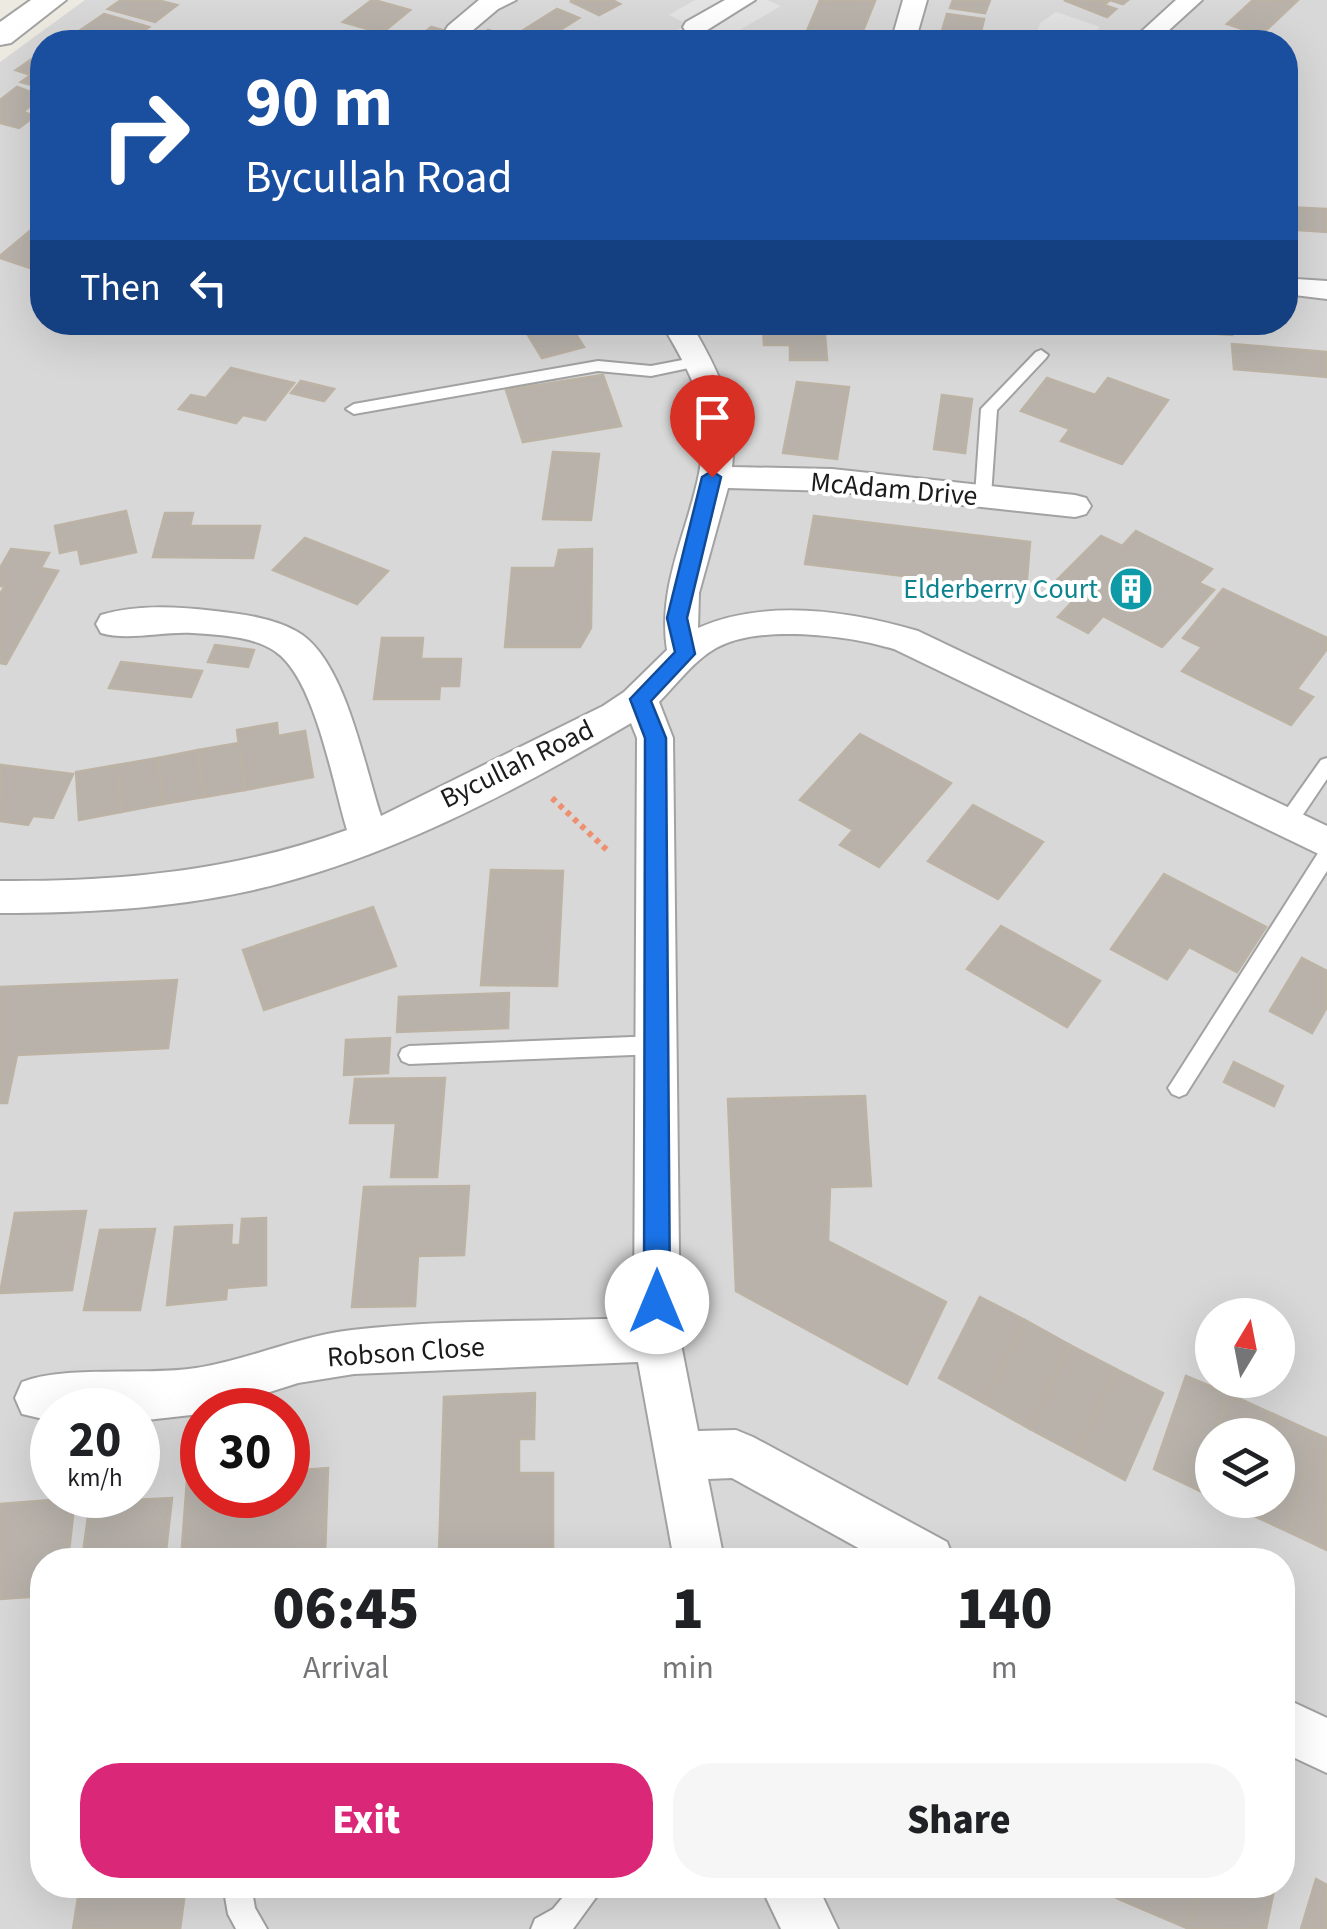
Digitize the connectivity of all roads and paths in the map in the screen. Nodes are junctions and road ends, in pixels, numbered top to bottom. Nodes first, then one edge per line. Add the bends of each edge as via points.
1 (51, 0) edge
2 (504, 0) edge
3 (743, 0) edge
4 (915, 0) edge
5 (1190, 0) edge
6 (695, 28) dead end
7 (459, 30) edge
8 (906, 30) edge
9 (1156, 30) edge
10 (0, 36) edge
11 (1298, 288) edge
12 (1327, 290) edge
13 (682, 335) edge
14 (1041, 355) dead end
15 (698, 362) junction
16 (354, 409) dead end
17 (712, 477) junction
18 (983, 496) junction
19 (1076, 506) dead end
20 (113, 624) dead end
21 (685, 654) junction
22 (640, 699) junction
23 (1327, 765) edge
24 (518, 766) junction
25 (1287, 823) junction
26 (368, 836) junction
27 (1327, 843) edge
28 (1327, 856) edge
29 (0, 897) edge
30 (657, 897) junction
31 (657, 1045) junction
32 (409, 1056) dead end
33 (1179, 1088) dead end
34 (657, 1338) junction
35 (160, 1395) edge
36 (677, 1456) junction
37 (696, 1548) edge
38 (906, 1548) edge
39 (1295, 1729) edge
40 (1327, 1747) edge
41 (239, 1898) edge
42 (580, 1898) edge
43 (794, 1898) edge
44 (254, 1929) edge
45 (545, 1929) edge
46 (810, 1929) edge

1 - 10 street
2 - 7 street via 490,3
3 - 6 street
4 - 8 street
5 - 9 street
11 - 12 street
13 - 15 street
14 - 18 lane via 990,409
15 - 16 lane via 651,370 598,366
15 - 17 street via 718,413
17 - 18 street, McAdam Drive via 832,480
17 - 21 street via 677,618
18 - 19 street, McAdam Drive
20 - 26 street via 148,619 261,632 302,654 317,674
21 - 22 street, Bycullah Road
21 - 25 street, Bycullah Road via 699,641 742,627 880,630
22 - 24 street, Bycullah Road
22 - 30 street via 656,738
23 - 25 lane
24 - 26 street, Bycullah Road
24 - 30 path
25 - 27 street, Bycullah Road
26 - 29 street, Bycullah Road via 287,866 201,884
28 - 33 lane
30 - 31 street
31 - 32 lane
31 - 34 street
34 - 35 street, Robson Close via 354,1352
34 - 36 street
36 - 37 street
36 - 38 street via 736,1454
39 - 40 street
41 - 44 lane
42 - 45 lane
43 - 46 street

